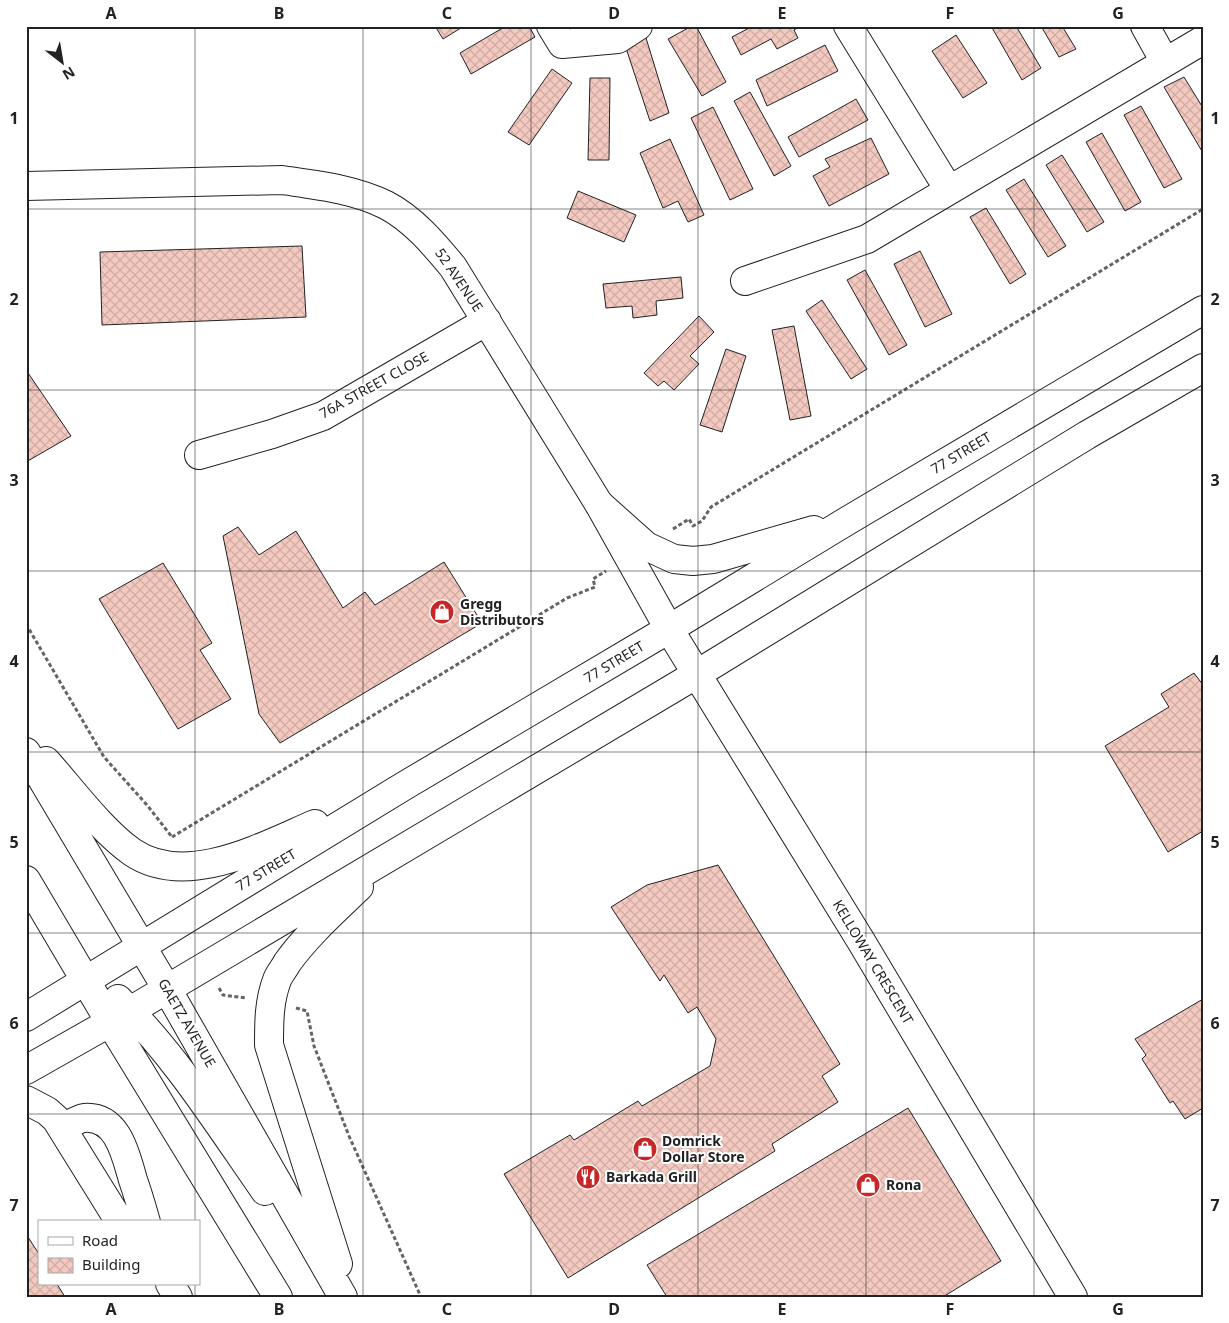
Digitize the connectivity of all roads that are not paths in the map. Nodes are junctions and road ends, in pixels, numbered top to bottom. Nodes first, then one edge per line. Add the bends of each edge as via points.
1 (551, 26) edge
2 (638, 26) edge
3 (848, 26) edge
4 (1145, 26) edge
5 (1203, 40) edge
6 (1166, 62) junction
7 (26, 186) edge
8 (949, 190) junction
9 (745, 281) dead end
10 (1203, 310) edge
11 (487, 321) junction
12 (1203, 368) edge
13 (198, 455) dead end
14 (599, 504) junction
15 (847, 521) junction
16 (669, 629) junction
17 (697, 674) junction
18 (26, 738) edge
19 (26, 752) edge
20 (404, 786) junction
21 (394, 854) junction
22 (26, 880) edge
23 (142, 946) junction
24 (87, 980) junction
25 (168, 989) junction
26 (26, 1017) edge
27 (120, 1017) junction
28 (26, 1070) edge
29 (26, 1100) edge
30 (63, 1128) junction
31 (119, 1220) edge
32 (145, 1220) edge
33 (171, 1286) edge
34 (178, 1297) edge
35 (278, 1297) edge
36 (342, 1297) edge
37 (348, 1297) edge
38 (1073, 1297) edge

1 - 2 main road via 562,44 618,39
3 - 8 main road
4 - 6 main road
5 - 6 main road
6 - 8 main road
7 - 11 main road, 52 AVENUE via 282,180 355,194 386,206 433,243 454,267
8 - 9 main road via 868,239
10 - 15 main road, 77 STREET
11 - 13 main road, 76A STREET CLOSE via 323,416
11 - 14 main road, 52 AVENUE
12 - 17 main road via 1087,435
14 - 15 main road via 646,546 674,559 693,561
14 - 16 main road, 52 AVENUE
15 - 16 main road, 77 STREET
16 - 17 main road, KELLOWAY CRESCENT
16 - 20 main road, 77 STREET
17 - 21 main road
17 - 38 main road, KELLOWAY CRESCENT
18 - 20 main road via 107,830 133,852 153,862 172,865 192,867 211,864 265,845
19 - 23 main road, GAETZ AVENUE
20 - 23 main road, 77 STREET
21 - 25 main road
21 - 37 main road via 294,954 278,978 270,1002 269,1045
22 - 24 main road
23 - 24 main road, 77 STREET
23 - 25 main road, GAETZ AVENUE
24 - 26 main road, 77 STREET
24 - 27 main road
25 - 27 main road
25 - 36 main road, GAETZ AVENUE
27 - 28 main road
27 - 35 main road
27 - 36 main road via 180,1070
29 - 30 main road via 47,1111
30 - 31 main road
30 - 32 main road via 82,1118 94,1118 115,1132 124,1149
33 - 34 main road

